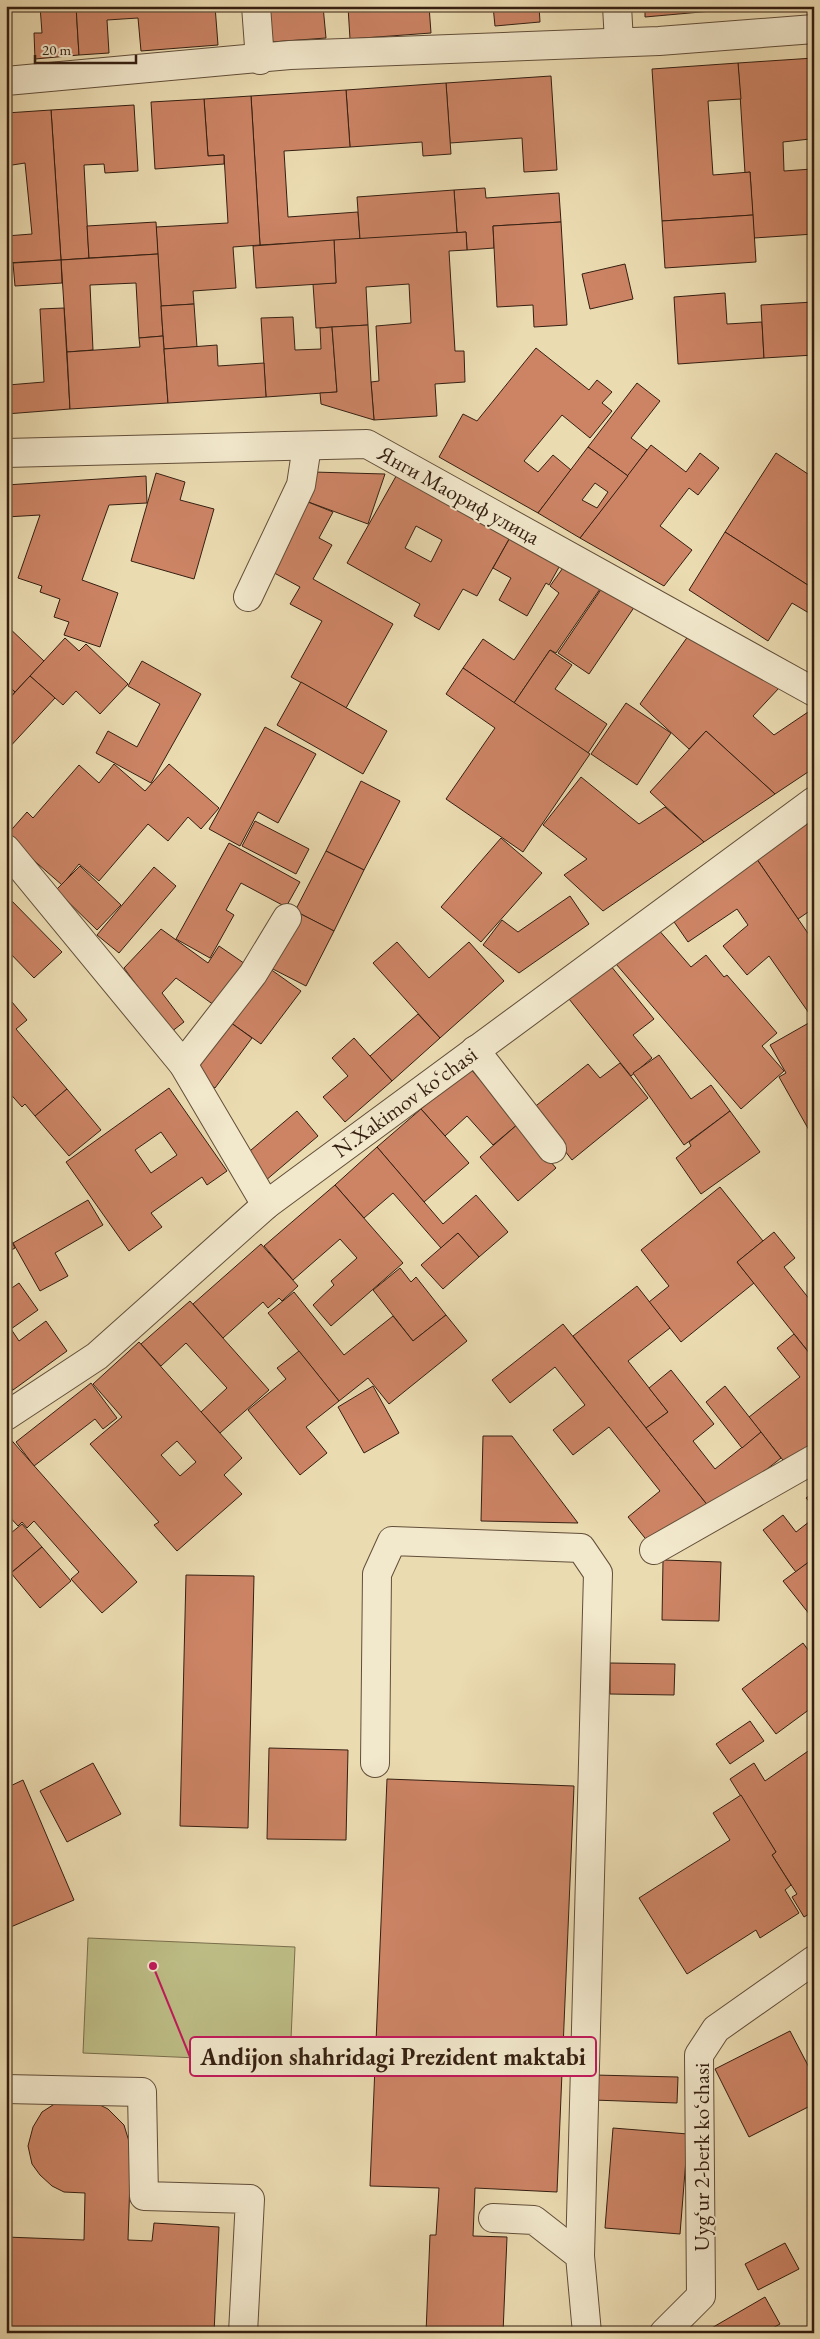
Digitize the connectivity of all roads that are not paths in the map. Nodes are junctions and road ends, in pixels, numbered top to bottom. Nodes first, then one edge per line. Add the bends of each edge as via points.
1 (256, 6) edge
2 (617, 6) edge
3 (814, 29) edge
4 (619, 42) junction
5 (260, 60) junction
6 (6, 80) edge
7 (306, 446) junction
8 (6, 453) edge
9 (248, 597) dead end
10 (814, 692) edge
11 (814, 801) edge
12 (6, 849) edge
13 (287, 918) dead end
14 (475, 1050) junction
15 (183, 1064) junction
16 (552, 1150) dead end
17 (266, 1205) junction
18 (6, 1416) edge
19 (814, 1459) edge
20 (654, 1550) dead end
21 (375, 1763) dead end
22 (814, 1960) edge
23 (6, 2089) edge
24 (493, 2218) dead end
25 (580, 2256) junction
26 (243, 2333) edge
27 (587, 2333) edge
28 (664, 2333) edge

1 - 5 street
2 - 4 street
3 - 4 street
4 - 5 street via 290,55
5 - 6 street
7 - 8 street, Янги Маориф улица
7 - 9 street via 301,485
7 - 10 street, Янги Маориф улица via 367,444
11 - 14 street, N.Xakimov koʻchasi
12 - 15 street
13 - 15 street via 253,974
14 - 16 street
14 - 17 street, N.Xakimov koʻchasi
15 - 17 street
17 - 18 street, N.Xakimov koʻchasi via 97,1356
19 - 20 street
21 - 25 street via 377,1574 392,1541 581,1548 598,1573
22 - 28 street, Uygʻur 2-berk koʻchasi via 716,2029 700,2055 701,2296
23 - 26 street via 142,2092 144,2196 250,2199
24 - 25 street via 534,2220
25 - 27 street

